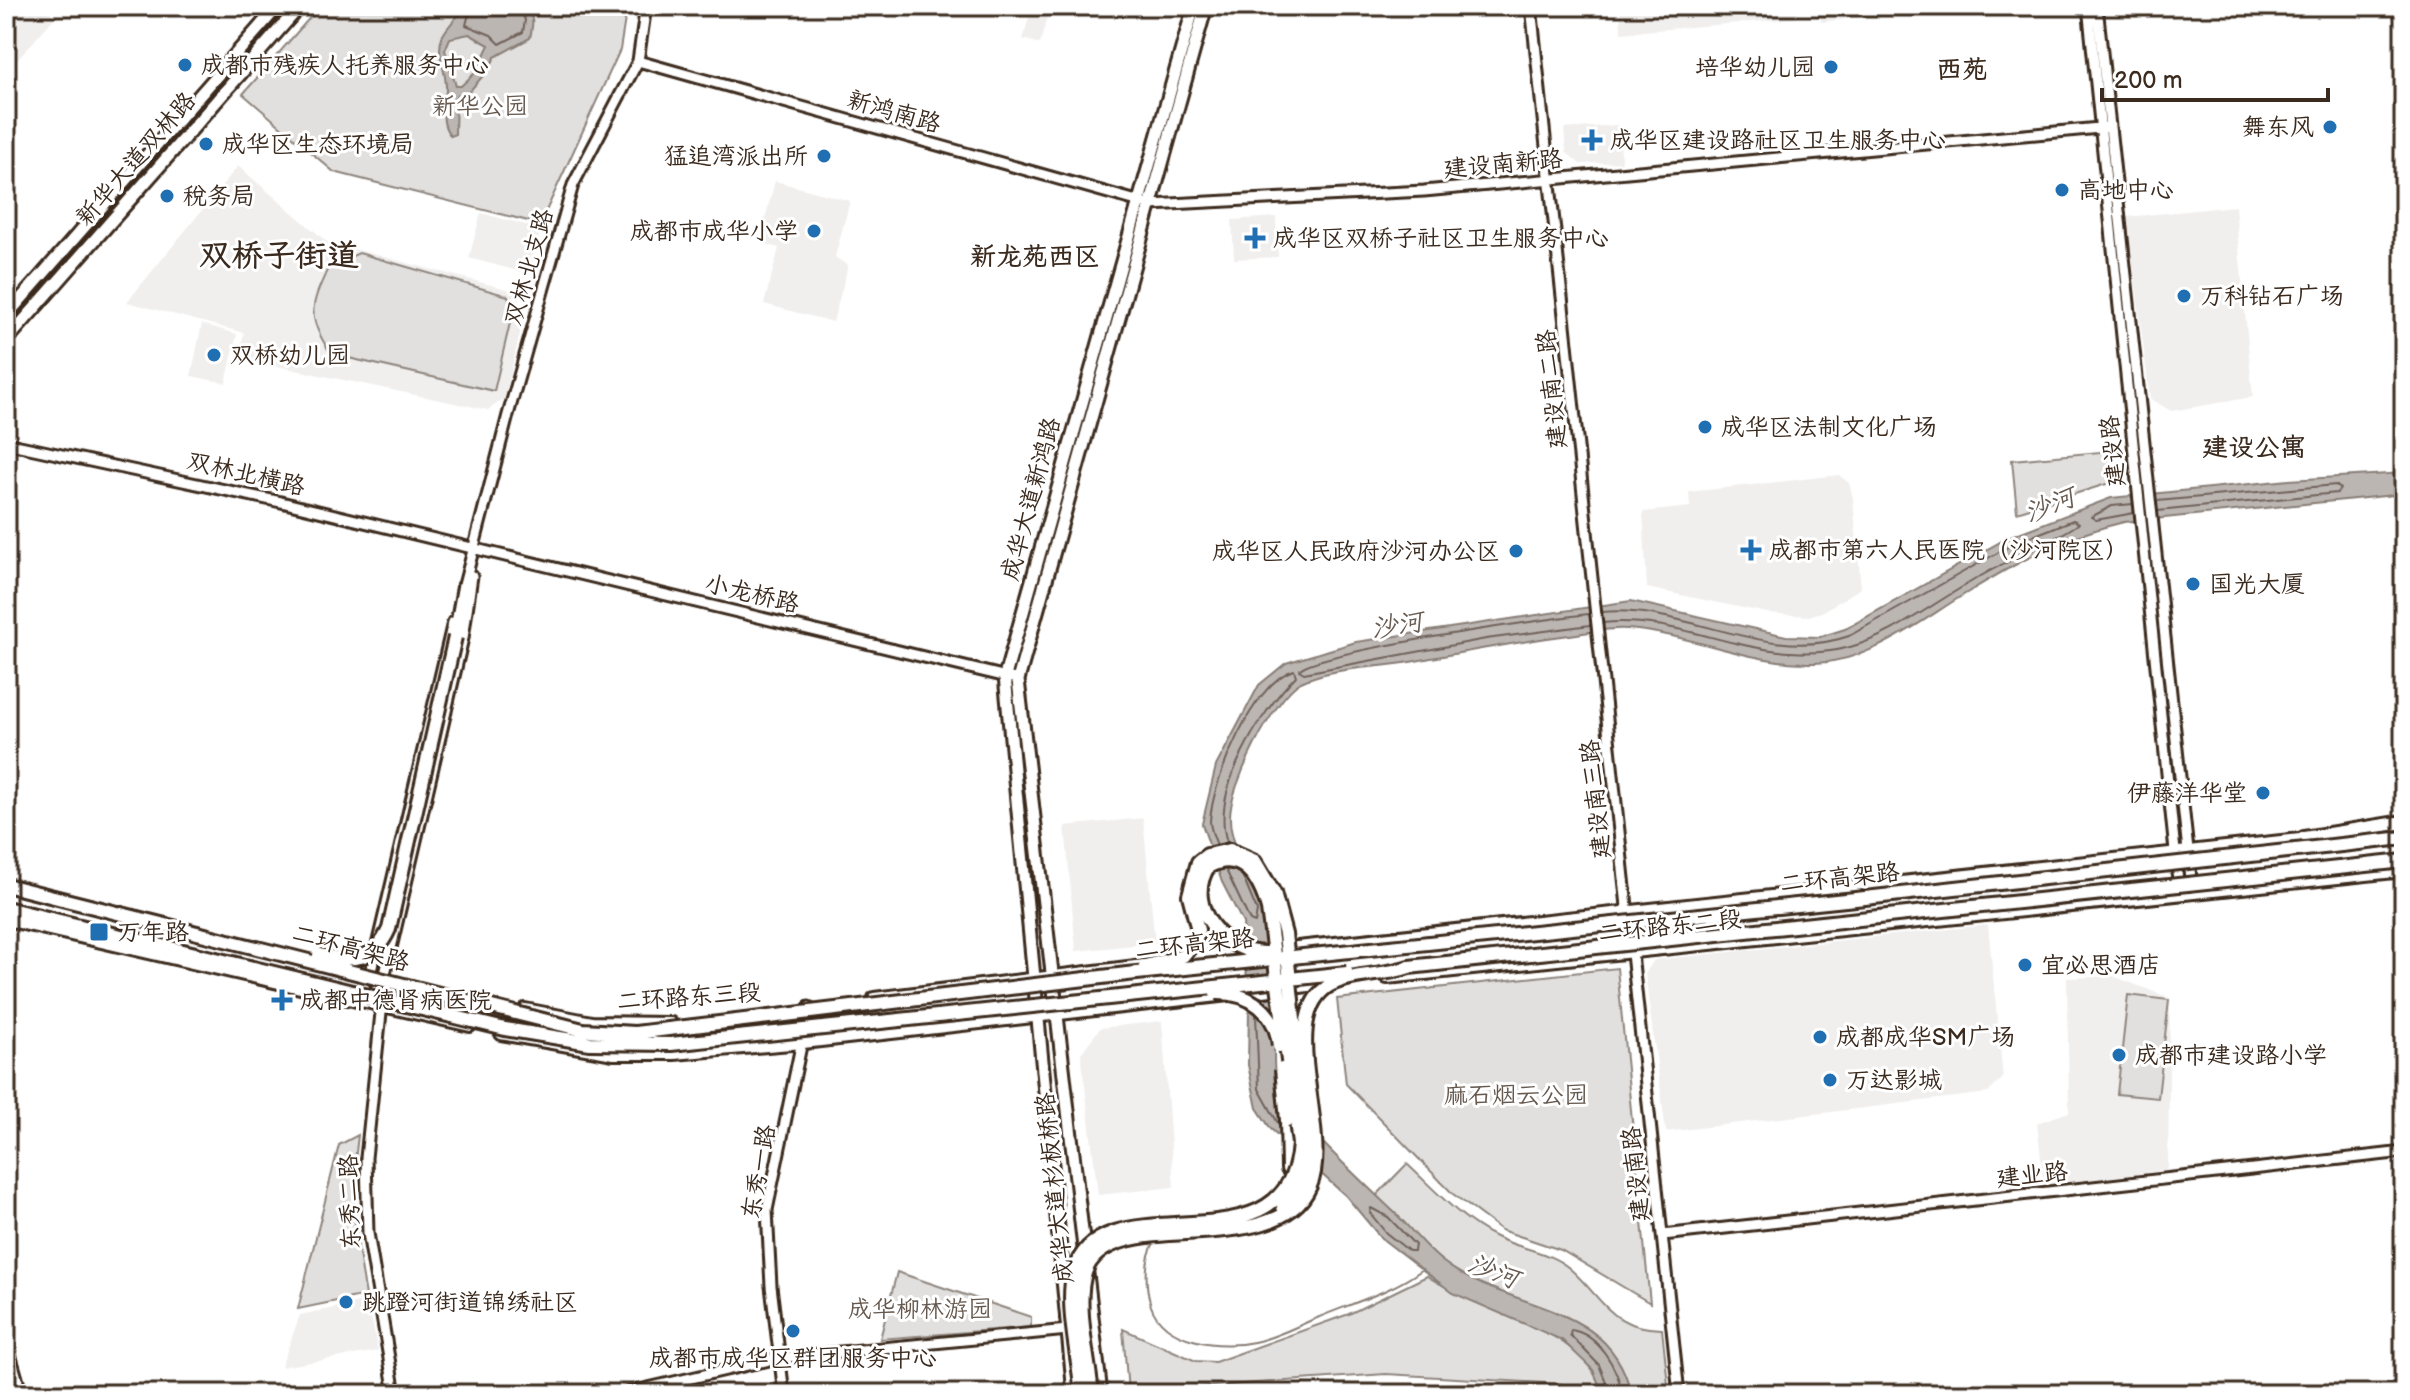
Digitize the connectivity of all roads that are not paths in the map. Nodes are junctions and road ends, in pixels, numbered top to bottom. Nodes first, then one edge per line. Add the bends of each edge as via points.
1 (278, 6) edge
2 (300, 6) edge
3 (646, 6) edge
4 (1194, 6) edge
5 (1206, 6) edge
6 (1531, 6) edge
7 (2088, 6) edge
8 (2097, 6) edge
9 (638, 61) junction
10 (2105, 128) junction
11 (1550, 180) junction
12 (1144, 204) junction
13 (6, 316) edge
14 (6, 341) edge
15 (6, 443) edge
16 (476, 549) junction
17 (464, 587) junction
18 (1599, 643) joint
19 (1005, 676) junction
20 (1018, 680) junction
21 (2404, 824) edge
22 (2304, 838) junction
23 (2404, 838) edge
24 (2188, 851) junction
25 (2175, 852) junction
26 (2404, 861) edge
27 (2404, 871) edge
28 (6, 884) edge
29 (2192, 891) junction
30 (2179, 892) junction
31 (6, 909) edge
32 (1629, 913) junction
33 (6, 919) edge
34 (269, 949) junction
35 (1633, 950) junction
36 (1307, 955) junction
37 (1409, 967) junction
38 (371, 971) junction
39 (385, 974) junction
40 (1127, 974) junction
41 (1052, 976) junction
42 (1035, 978) junction
43 (1173, 991) junction
44 (390, 1005) junction
45 (809, 1007) junction
46 (1058, 1013) junction
47 (1037, 1015) junction
48 (803, 1043) junction
49 (2404, 1152) edge
50 (1263, 1215) junction
51 (1663, 1235) junction
52 (1068, 1330) junction
53 (6, 1342) edge
54 (778, 1358) junction
55 (6, 1381) edge
56 (9, 1394) edge
57 (21, 1394) edge
58 (395, 1394) edge
59 (622, 1394) edge
60 (784, 1394) edge
61 (1074, 1394) edge
62 (1082, 1394) edge
63 (1092, 1394) edge
64 (1101, 1394) edge
65 (1679, 1394) edge

1 - 13 main road, 新华大道双林路
2 - 14 main road, 新华大道双林路
3 - 9 street, 双林北支路
4 - 12 main road, 成华大道新鸿路
5 - 12 main road, 成华大道新鸿路
6 - 11 street, 建设南二路
7 - 10 street, 建设路
8 - 10 street, 建设路
9 - 12 street, 新鸿南路
9 - 16 street, 双林北支路 via 573,185
10 - 11 street, 建设南新路
10 - 24 street, 建设路 via 2152,490
10 - 25 street, 建设路
11 - 12 street, 建设南新路
11 - 18 street, 建设南二路
12 - 19 main road, 成华大道新鸿路
12 - 20 main road, 成华大道新鸿路
15 - 16 street, 双林北横路
16 - 17 street
16 - 19 street, 小龙桥路
16 - 39 street, 东秀二路 via 463,638
17 - 34 highway, bridge via 383,943 364,958 348,960
17 - 38 street
18 - 32 street, 建设南三路
19 - 20 street, 小龙桥路
19 - 42 main road, 成华大道新鸿路
20 - 41 main road, 成华大道新鸿路
21 - 22 main road, 二环路东二段
21 - 22 highway
22 - 24 main road, 二环路东二段
23 - 36 highway, 二环高架路, bridge
24 - 25 main road, 二环路东二段
24 - 29 street, 建设路
25 - 30 street, 建设路
25 - 32 main road, 二环路东二段
26 - 37 highway, 二环高架路, bridge
27 - 29 main road, 二环路东二段
28 - 34 highway, 二环高架路, bridge
28 - 38 main road, 二环路东三段
29 - 30 main road, 二环路东二段
30 - 35 main road, 二环路东二段
31 - 44 highway, 二环高架路, bridge
32 - 35 street, 建设南三路
32 - 41 main road, 二环路东二段, bridge
33 - 44 highway, bridge via 348,1001
34 - 40 highway, 二环高架路, bridge via 583,1030 635,1033
35 - 46 main road, 二环路东二段
35 - 51 street, 建设南路
36 - 40 highway, 二环高架路, bridge
36 - 50 highway, bridge via 1279,952 1270,953 1261,953 1240,950 1220,937 1201,895 1208,867 1228,861 1249,869 1262,889 1271,923 1273,938 1275,954 1283,1014 1299,1144 1286,1189
37 - 43 highway, 二环高架路, bridge
37 - 50 highway, bridge via 1335,983 1312,1002 1305,1035 1315,1168 1302,1200
38 - 39 main road, 二环路东三段
38 - 44 street
39 - 44 street, 东秀二路
39 - 45 main road, 二环路东三段 via 535,1012 614,1024 667,1024
40 - 50 highway, bridge via 1183,956 1191,948 1198,930 1191,882 1198,862 1207,855 1243,853 1262,869 1285,934 1308,1158 1294,1197
41 - 42 main road, 二环路东三段
41 - 46 main road, 成华大道杉板桥路
42 - 45 main road, 二环路东三段
42 - 47 main road, 成华大道新鸿路
43 - 44 highway, 二环高架路, bridge via 638,1045 590,1043
43 - 50 highway, bridge via 1247,998 1267,1012 1276,1028 1290,1160
44 - 48 main road via 528,1040 614,1054
44 - 58 street, 东秀二路 via 366,1158 365,1198
45 - 48 street, 东秀一路
46 - 47 main road, 二环路东二段
46 - 64 main road, 成华大道杉板桥路
47 - 48 main road
47 - 52 main road, 成华大道杉板桥路
48 - 54 street, 东秀一路 via 767,1210
49 - 51 street, 建业路
50 - 62 highway, bridge via 1111,1233 1086,1247 1072,1284
50 - 63 highway, bridge via 1246,1227 1122,1241 1097,1253 1084,1274 1082,1296
51 - 65 street, 建设南路
52 - 54 street
52 - 61 main road, 成华大道杉板桥路
53 - 57 main road
54 - 59 street
54 - 60 street, 东秀一路
55 - 56 highway

